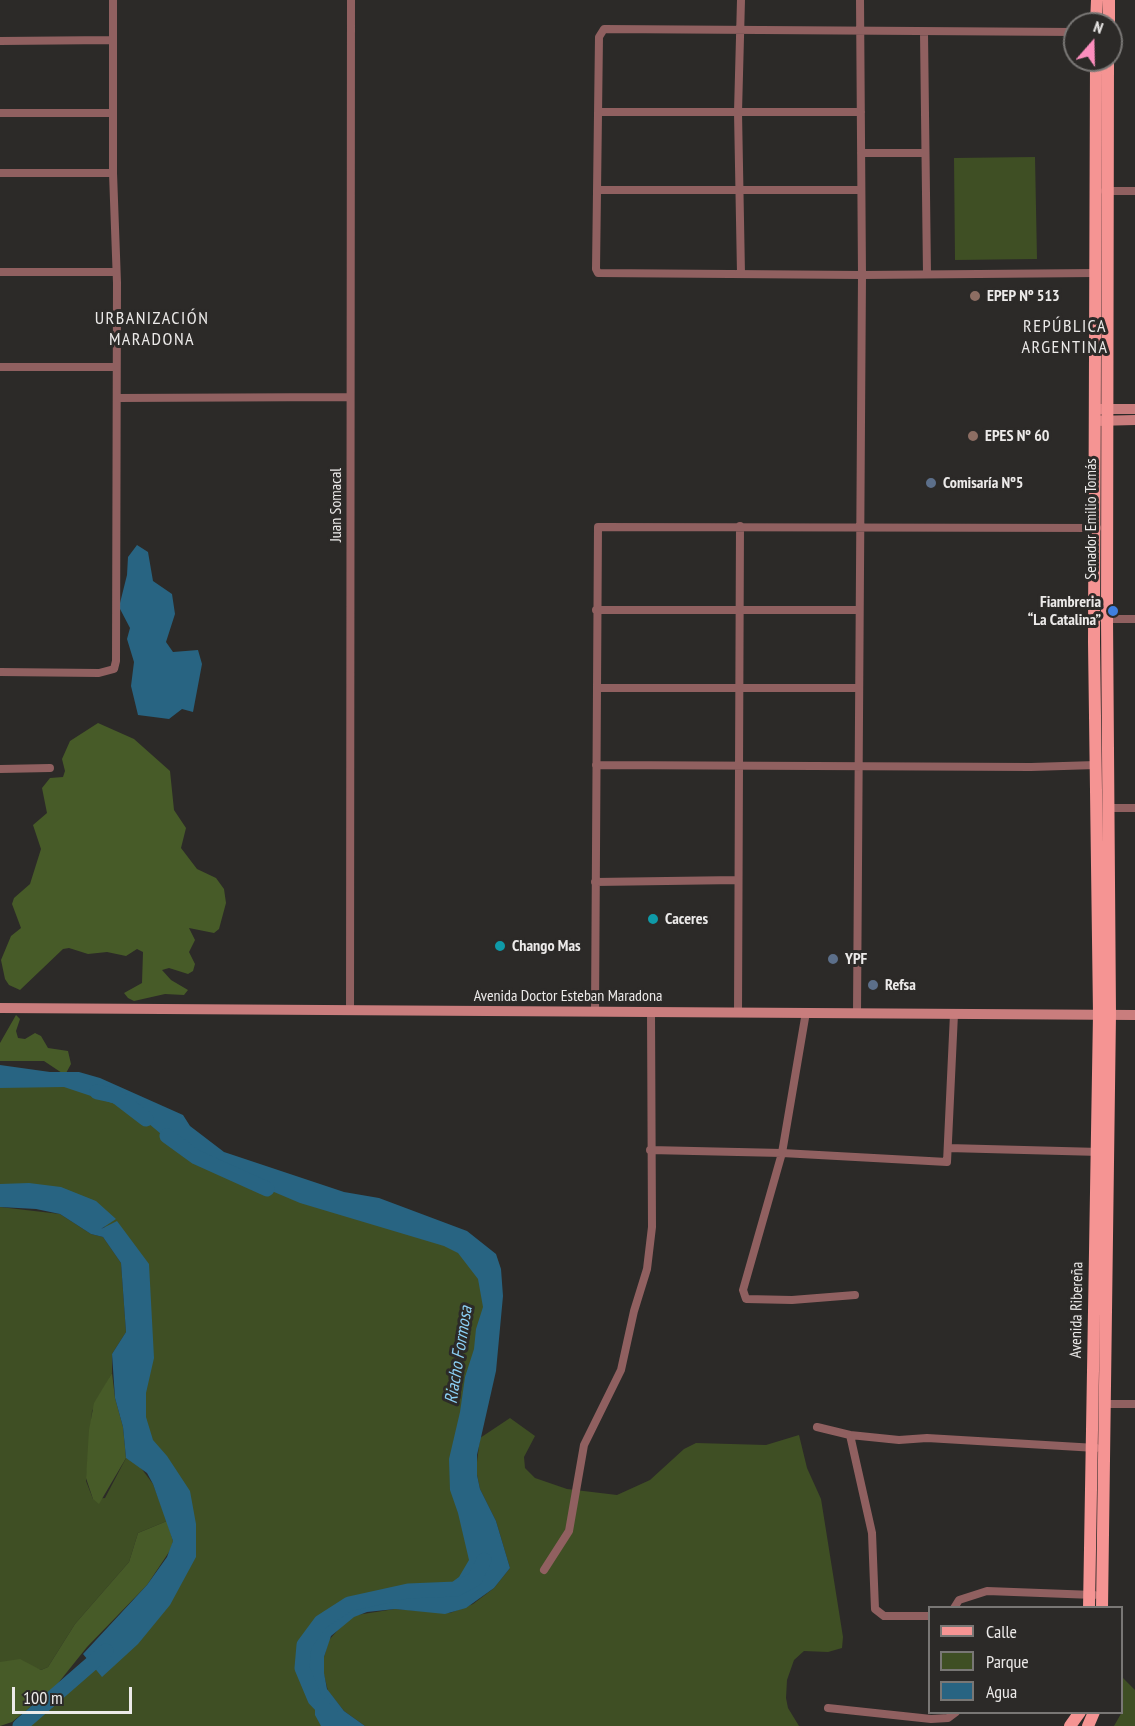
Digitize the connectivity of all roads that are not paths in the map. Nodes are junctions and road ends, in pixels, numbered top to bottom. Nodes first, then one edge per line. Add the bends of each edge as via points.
1 (113, 0) edge
2 (351, 0) edge
3 (741, 0) edge
4 (860, 0) edge
5 (740, 30) junction
6 (860, 31) junction
7 (1063, 32) edge
8 (924, 33) junction
9 (113, 40) junction
10 (0, 41) edge
11 (1096, 72) edge
12 (1107, 72) edge
13 (598, 112) junction
14 (738, 112) junction
15 (861, 112) junction
16 (0, 113) edge
17 (113, 113) junction
18 (861, 153) junction
19 (924, 153) junction
20 (0, 173) edge
21 (113, 173) junction
22 (597, 190) junction
23 (861, 190) junction
24 (739, 191) junction
25 (1101, 191) junction
26 (1135, 191) edge
27 (0, 272) edge
28 (116, 272) junction
29 (1095, 273) junction
30 (741, 274) junction
31 (927, 274) junction
32 (862, 275) junction
33 (0, 367) edge
34 (115, 367) junction
35 (349, 397) junction
36 (117, 398) junction
37 (1135, 409) edge
38 (1101, 414) junction
39 (1135, 420) edge
40 (740, 526) junction
41 (860, 527) junction
42 (1094, 528) junction
43 (1107, 528) junction
44 (596, 610) junction
45 (858, 610) junction
46 (739, 612) junction
47 (1101, 619) junction
48 (1135, 619) edge
49 (0, 672) edge
50 (597, 688) junction
51 (858, 688) junction
52 (739, 689) junction
53 (596, 765) junction
54 (738, 765) junction
55 (858, 765) junction
56 (1096, 765) junction
57 (50, 768) dead end
58 (0, 769) edge
59 (1102, 808) junction
60 (1135, 808) edge
61 (738, 880) junction
62 (596, 882) junction
63 (0, 1008) edge
64 (350, 1010) junction
65 (595, 1012) junction
66 (651, 1012) junction
67 (738, 1012) junction
68 (806, 1012) junction
69 (857, 1013) junction
70 (954, 1014) junction
71 (1104, 1014) junction
72 (1135, 1014) edge
73 (948, 1148) junction
74 (650, 1150) junction
75 (1103, 1152) junction
76 (782, 1153) junction
77 (855, 1295) dead end
78 (1098, 1404) junction
79 (1135, 1404) edge
80 (817, 1427) dead end
81 (850, 1435) junction
82 (1098, 1448) junction
83 (544, 1569) dead end
84 (1095, 1602) edge
85 (955, 1606) edge
86 (928, 1616) edge
87 (828, 1708) dead end
88 (954, 1714) edge
89 (1079, 1714) edge
90 (1070, 1726) edge

1 - 9 street
2 - 35 street, Juan Somacal
3 - 5 street
4 - 6 street
5 - 6 street
5 - 13 street via 604,29 599,37
5 - 14 street
6 - 8 street
6 - 15 street
7 - 8 street
8 - 19 street
9 - 10 street
9 - 17 street
11 - 25 main road, Senador Emilio Tomás
12 - 25 main road, Senador Emilio Tomás
13 - 14 street
13 - 22 street
14 - 15 street
14 - 24 street
15 - 18 street
16 - 17 street
17 - 21 street
18 - 19 street
18 - 23 street
19 - 31 street
20 - 21 street
21 - 28 street
22 - 24 street
22 - 30 street via 598,273
23 - 24 street
23 - 32 street
24 - 30 street
25 - 26 street
25 - 29 main road, Senador Emilio Tomás
25 - 38 main road, Senador Emilio Tomás
27 - 28 street
28 - 34 street
29 - 31 street
29 - 38 main road, Senador Emilio Tomás
30 - 32 street
31 - 32 street
32 - 41 street
33 - 34 street
34 - 36 street
35 - 36 street
35 - 64 street, Juan Somacal
36 - 49 street via 114,669 99,674
37 - 38 main road
38 - 39 main road
38 - 42 main road, Senador Emilio Tomás
38 - 43 main road, Senador Emilio Tomás
40 - 41 street
40 - 44 street via 598,528
40 - 46 street
41 - 42 street
41 - 45 street
42 - 43 street
42 - 47 main road, Senador Emilio Tomás
43 - 47 main road, Senador Emilio Tomás
44 - 46 street
44 - 50 street
45 - 46 street
45 - 51 street
46 - 52 street
47 - 48 street
47 - 56 main road, Senador Emilio Tomás
47 - 59 main road, Senador Emilio Tomás
50 - 52 street
50 - 53 street
51 - 52 street
51 - 55 street
52 - 54 street
53 - 54 street
53 - 62 street
54 - 55 street
54 - 61 street
55 - 56 street
55 - 69 street
56 - 59 main road, Senador Emilio Tomás
57 - 58 street
59 - 60 street
59 - 71 main road, Senador Emilio Tomás
61 - 62 street
61 - 67 street
62 - 65 street
63 - 64 main road, Avenida Doctor Esteban Maradona
64 - 65 main road, Avenida Doctor Esteban Maradona
65 - 66 main road, Avenida Doctor Esteban Maradona
66 - 67 main road, Avenida Doctor Esteban Maradona
66 - 74 street
67 - 68 main road, Avenida Doctor Esteban Maradona
68 - 69 main road, Avenida Doctor Esteban Maradona
68 - 76 street
69 - 70 main road, Avenida Doctor Esteban Maradona
70 - 71 main road, Avenida Doctor Esteban Maradona
70 - 73 street
71 - 72 main road, Avenida Doctor Esteban Maradona
71 - 75 main road, Avenida Ribereña
73 - 75 street
73 - 76 street via 947,1162
74 - 76 street
74 - 83 street via 652,1227 647,1269 621,1371 584,1445 569,1531
75 - 78 main road, Avenida Ribereña
76 - 77 street via 743,1290 746,1299
78 - 79 street
78 - 82 main road, Avenida Ribereña
80 - 81 street
81 - 82 street
81 - 86 street via 872,1533 875,1609 884,1617
82 - 84 main road, Avenida Ribereña
84 - 85 street via 987,1591 958,1600
87 - 88 street via 931,1719
89 - 90 main road

